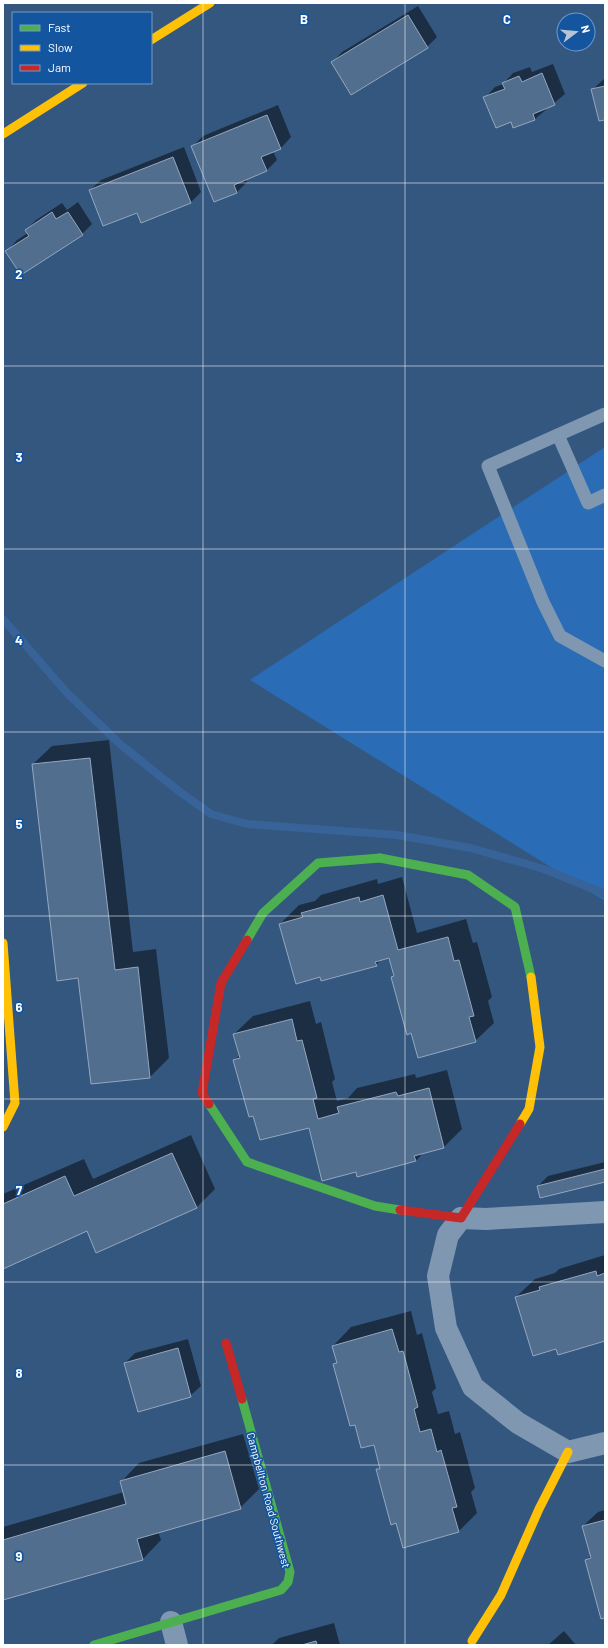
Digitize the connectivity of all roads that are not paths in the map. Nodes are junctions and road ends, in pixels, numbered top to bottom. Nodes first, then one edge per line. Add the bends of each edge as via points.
1 (210, 3) edge
2 (152, 39) edge
3 (81, 84) edge
4 (3, 134) edge
5 (605, 414) edge
6 (558, 435) junction
7 (605, 495) edge
8 (605, 661) edge
9 (3, 943) edge
10 (3, 1127) edge
11 (605, 1212) edge
12 (461, 1218) junction
13 (226, 1343) dead end
14 (605, 1443) edge
15 (568, 1452) junction
16 (170, 1622) junction
17 (472, 1641) dead end
18 (94, 1645) edge
19 (177, 1645) edge

1 - 2 street
3 - 4 street
5 - 6 lane
6 - 7 lane via 588,503
6 - 8 lane via 488,466 543,602 560,636
9 - 10 street via 15,1103
11 - 12 street via 486,1219
12 - 12 street via 375,1206 247,1162 202,1093 221,983 263,913 318,863 380,858 468,875 515,907 530,966 540,1047 529,1110
12 - 15 street via 448,1235 438,1276 449,1335 473,1387 518,1423
13 - 16 street, Campbellton Road Southwest via 290,1572 289,1581 281,1590
14 - 15 street
15 - 17 street via 501,1594
16 - 18 street, Campbellton Road Southwest
16 - 19 street

